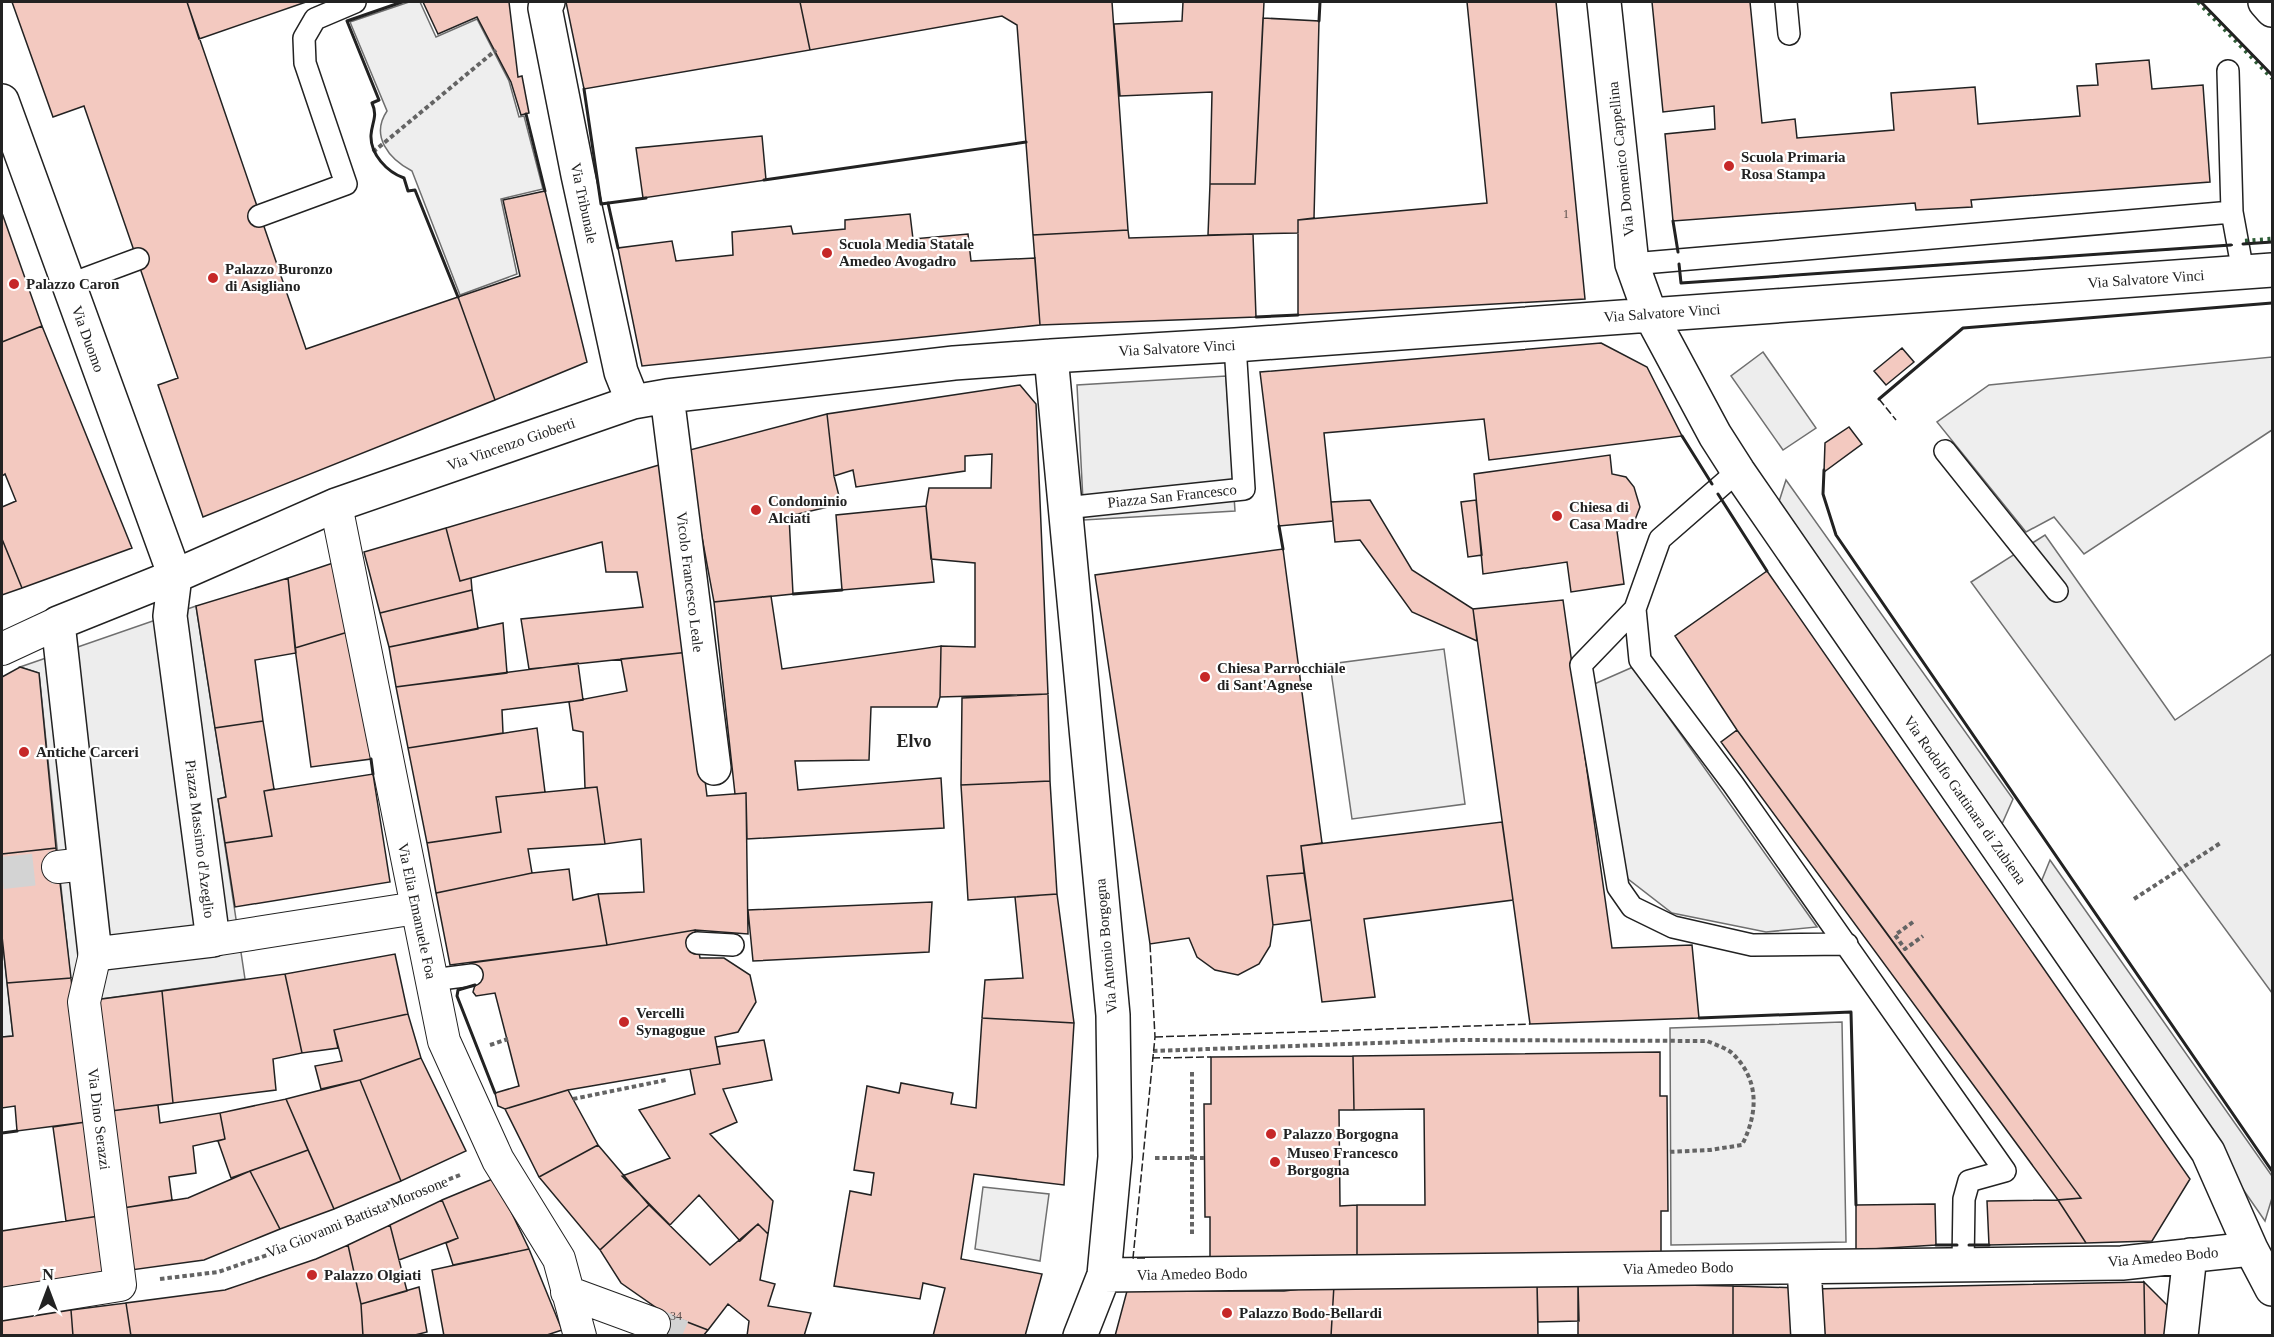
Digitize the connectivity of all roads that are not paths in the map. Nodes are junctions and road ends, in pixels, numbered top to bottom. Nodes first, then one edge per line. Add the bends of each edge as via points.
1 (355, 2) edge
2 (548, 2) edge
3 (1604, 2) edge
4 (1786, 2) edge
5 (2265, 2) edge
6 (2272, 10) edge
7 (1790, 34) dead end
8 (2228, 72) dead end
9 (2, 101) edge
10 (2232, 212) junction
11 (259, 216) dead end
12 (138, 259) dead end
13 (1632, 264) junction
14 (2258, 271) edge
15 (68, 285) junction
16 (1650, 314) junction
17 (1235, 345) junction
18 (1051, 356) junction
19 (667, 396) junction
20 (633, 402) junction
21 (1945, 451) dead end
22 (1738, 471) junction
23 (336, 505) junction
24 (1065, 508) junction
25 (175, 576) junction
26 (2057, 591) dead end
27 (1635, 609) junction
28 (58, 623) junction
29 (2, 650) edge
30 (714, 768) dead end
31 (416, 908) junction
32 (213, 940) junction
33 (697, 943) dead end
34 (1847, 944) junction
35 (733, 945) dead end
36 (95, 954) junction
37 (472, 975) dead end
38 (432, 980) junction
39 (2251, 1249) junction
40 (2190, 1255) junction
41 (1963, 1265) junction
42 (1804, 1267) junction
43 (1104, 1275) junction
44 (2272, 1289) edge
45 (567, 1293) junction
46 (2, 1304) edge
47 (654, 1324) tunnel mouth
48 (580, 1335) edge
49 (1080, 1335) edge
50 (1808, 1335) edge
51 (2181, 1335) edge

1 - 11 lane via 315,19 304,38 305,63 346,184
2 - 20 street, Via Tribunale via 545,8 578,175 621,372
3 - 13 street, Via Domenico Cappellina
4 - 7 lane
5 - 6 street
8 - 10 lane
9 - 15 street, Via Duomo
10 - 13 lane
10 - 14 lane
12 - 15 lane
13 - 16 street, Via Domenico Cappellina
14 - 16 street, Via Salvatore Vinci
15 - 25 street, Via Duomo
16 - 17 street, Via Salvatore Vinci
16 - 22 street, Via Rodolfo Gattinara di Zubiena
17 - 18 street, Via Salvatore Vinci
17 - 24 lane, Piazza San Francesco via 1244,489
18 - 19 street, Via Vincenzo Gioberti via 954,363
18 - 24 street
19 - 20 street, Via Vincenzo Gioberti
19 - 30 street, Vicolo Francesco Leale
20 - 23 street, Via Vincenzo Gioberti
21 - 26 lane
22 - 27 lane via 1660,539
22 - 39 street, Via Rodolfo Gattinara di Zubiena via 2208,1152
23 - 25 street, Via Vincenzo Gioberti
23 - 31 street, Via Elia Emanuele Foa
24 - 43 street, Via Antonio Borgogna via 1113,1015 1115,1157
25 - 28 street, Via Vincenzo Gioberti
25 - 32 street, Piazza Massimo d'Azeglio via 170,616
27 - 34 lane via 1640,660
27 - 34 lane via 1581,665 1618,887 1632,907 1673,927 1752,945
28 - 29 street, Via Vincenzo Gioberti
28 - 36 street via 71,866
31 - 32 street
31 - 38 street, Via Elia Emanuele Foa
32 - 36 street, Piazza Massimo d'Azeglio
33 - 35 lane
34 - 41 lane via 2005,1171 1969,1181 1964,1199
36 - 46 street, Via Dino Serazzi via 84,1002 120,1285
37 - 38 lane
38 - 45 street, Via Elia Emanuele Foa via 444,1041 498,1160 559,1258
39 - 40 street, Via Amedeo Bodo
39 - 44 street, Via Rodolfo Gattinara di Zubiena
40 - 41 street, Via Amedeo Bodo via 2122,1263
40 - 51 street
41 - 42 street, Via Amedeo Bodo
42 - 43 street, Via Amedeo Bodo
42 - 50 street
43 - 49 street, Via Antonio Borgogna
45 - 47 street
45 - 48 street, Via Elia Emanuele Foa

